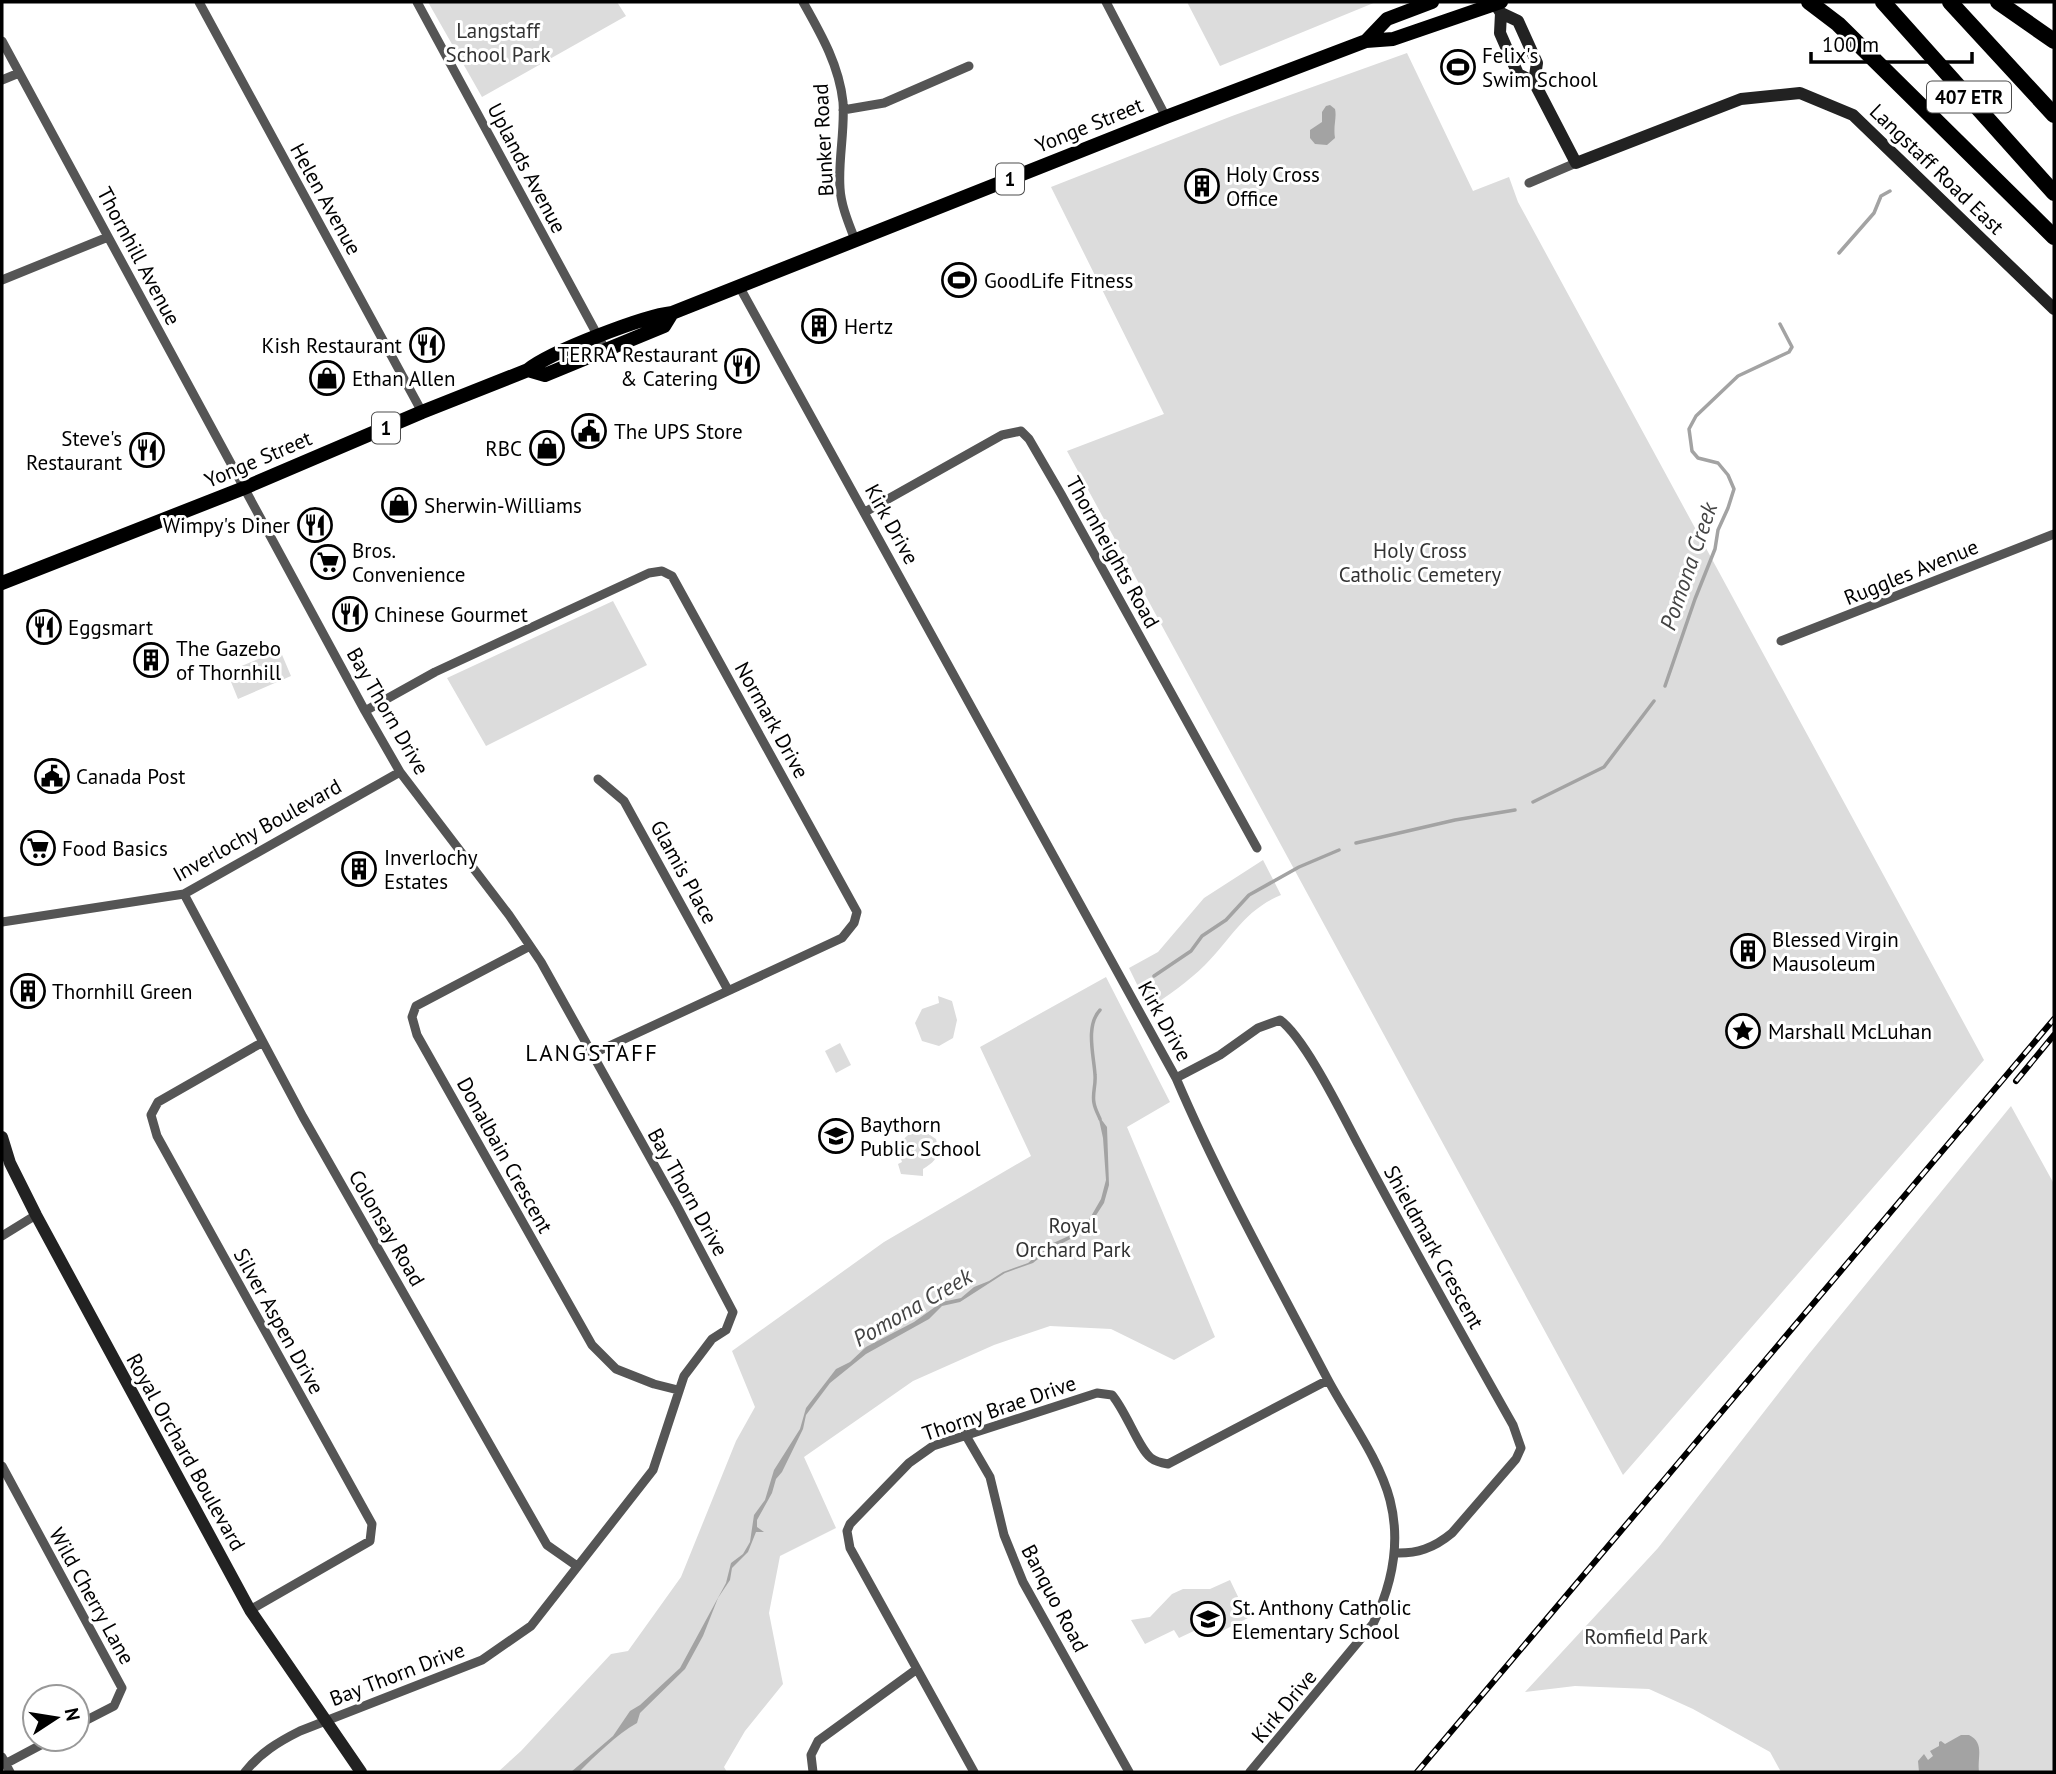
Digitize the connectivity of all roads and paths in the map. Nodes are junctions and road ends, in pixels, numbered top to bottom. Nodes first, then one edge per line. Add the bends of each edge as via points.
1 (199, 2) edge
2 (417, 2) edge
3 (803, 2) edge
4 (1106, 2) edge
5 (1433, 2) edge
6 (1809, 2) edge
7 (1883, 2) edge
8 (1950, 2) edge
9 (1998, 2) edge
10 (1497, 5) edge
11 (2, 41) edge
12 (1366, 41) junction
13 (2054, 41) edge
14 (968, 66) dead end
15 (19, 73) junction
16 (2, 80) edge
17 (1534, 82) junction
18 (843, 110) junction
19 (2054, 116) edge
20 (1166, 117) junction
21 (1576, 163) junction
22 (1529, 183) dead end
23 (2054, 193) edge
24 (108, 237) junction
25 (2054, 237) edge
26 (855, 240) junction
27 (2, 280) edge
28 (739, 286) junction
29 (2054, 309) edge
30 (673, 313) junction
31 (599, 337) junction
32 (606, 351) junction
33 (528, 370) junction
34 (422, 412) junction
35 (244, 488) junction
36 (864, 512) junction
37 (2054, 534) edge
38 (2, 583) edge
39 (1781, 641) dead end
40 (365, 711) junction
41 (400, 772) junction
42 (598, 779) dead end
43 (1256, 848) dead end
44 (184, 894) junction
45 (2, 922) edge
46 (530, 946) junction
47 (728, 990) junction
48 (263, 1042) junction
49 (592, 1054) junction
50 (1177, 1078) junction
51 (2, 1137) edge
52 (36, 1215) junction
53 (2, 1236) edge
54 (1328, 1380) junction
55 (678, 1390) junction
56 (965, 1434) junction
57 (2, 1466) edge
58 (1394, 1553) junction
59 (577, 1566) junction
60 (250, 1609) junction
61 (918, 1669) junction
62 (91, 1718) edge
63 (326, 1721) junction
64 (26, 1753) edge
65 (6, 1764) edge
66 (245, 1772) edge
67 (361, 1772) edge
68 (813, 1772) edge
69 (974, 1772) edge
70 (1129, 1772) edge
71 (1250, 1772) edge

1 - 34 street, Helen Avenue
2 - 31 street, Uplands Avenue
3 - 18 street, Bunker Road via 833,58
4 - 20 street
5 - 12 main road, Yonge Street / 1 via 1387,19
6 - 25 highway via 1838,24
7 - 23 highway, 407 ETR
8 - 19 highway, 407 ETR
9 - 13 highway
10 - 12 main road, Yonge Street / 1 via 1393,39
10 - 17 street via 1500,33 1518,74
10 - 17 street via 1518,21 1537,63
11 - 15 street, Thornhill Avenue
12 - 20 main road, Yonge Street / 1
14 - 18 street via 884,103
15 - 16 street
15 - 24 street, Thornhill Avenue
17 - 21 street
18 - 26 street, Bunker Road via 840,190
20 - 26 main road, Yonge Street / 1
21 - 22 street, Langstaff Road East
21 - 29 street, Langstaff Road East via 1741,99 1800,93 1853,115
24 - 27 street
24 - 35 street, Thornhill Avenue
26 - 28 main road, Yonge Street / 1
28 - 30 main road, Yonge Street / 1
28 - 36 street, Kirk Drive
30 - 31 main road, Yonge Street / 1
30 - 32 main road, Yonge Street / 1 via 664,326
31 - 32 street, Uplands Avenue
31 - 33 main road, Yonge Street / 1
32 - 33 main road, Yonge Street / 1 via 545,375
33 - 34 main road, Yonge Street / 1
34 - 35 main road, Yonge Street / 1
35 - 38 main road, Yonge Street / 1
35 - 40 street, Bay Thorn Drive
36 - 43 street, Thornheights Road via 1002,435 1021,431 1061,494
36 - 50 street, Kirk Drive
37 - 39 street, Ruggles Avenue
40 - 41 street, Bay Thorn Drive
40 - 47 street, Normark Drive via 435,672 649,573 662,571 672,576 857,912 842,938
41 - 44 street, Inverlochy Boulevard
41 - 46 street, Bay Thorn Drive
42 - 47 street, Glamis Place via 624,801
44 - 45 street, Inverlochy Boulevard
44 - 48 street, Colonsay Road
46 - 49 street, Bay Thorn Drive
46 - 55 street, Donalbain Crescent via 416,1006 412,1017 417,1035 592,1345 617,1368
47 - 49 street, Normark Drive
48 - 59 street, Colonsay Road via 547,1545
48 - 60 street, Silver Aspen Drive via 158,1102 151,1115 157,1136 372,1524 370,1541
49 - 55 street, Bay Thorn Drive via 733,1312 726,1330 700,1353
50 - 54 street, Kirk Drive via 1206,1149
50 - 58 street, Shieldmark Crescent via 1258,1028 1280,1020 1287,1026 1343,1116 1513,1425 1521,1448 1516,1459 1452,1534 1414,1554
51 - 52 street, Royal Orchard Boulevard
52 - 53 street
52 - 60 street, Royal Orchard Boulevard
54 - 56 street, Thorny Brae Drive via 1167,1464 1148,1455 1118,1402 1106,1392
54 - 58 street, Kirk Drive via 1390,1499
55 - 59 street, Bay Thorn Drive via 653,1470
56 - 61 street, Thorny Brae Drive via 933,1446 909,1463 847,1531 850,1548
56 - 70 street, Banquo Road via 990,1477 1004,1535 1023,1582
57 - 62 street, Wild Cherry Lane via 122,1688 114,1706
58 - 71 street, Kirk Drive via 1389,1587 1373,1624
59 - 63 street, Bay Thorn Drive via 531,1626 499,1650
60 - 63 street, Royal Orchard Boulevard
61 - 68 street via 818,1741 811,1755
61 - 69 street, Thorny Brae Drive
63 - 66 street, Bay Thorn Drive via 273,1744
63 - 67 street, Royal Orchard Boulevard
64 - 65 street

